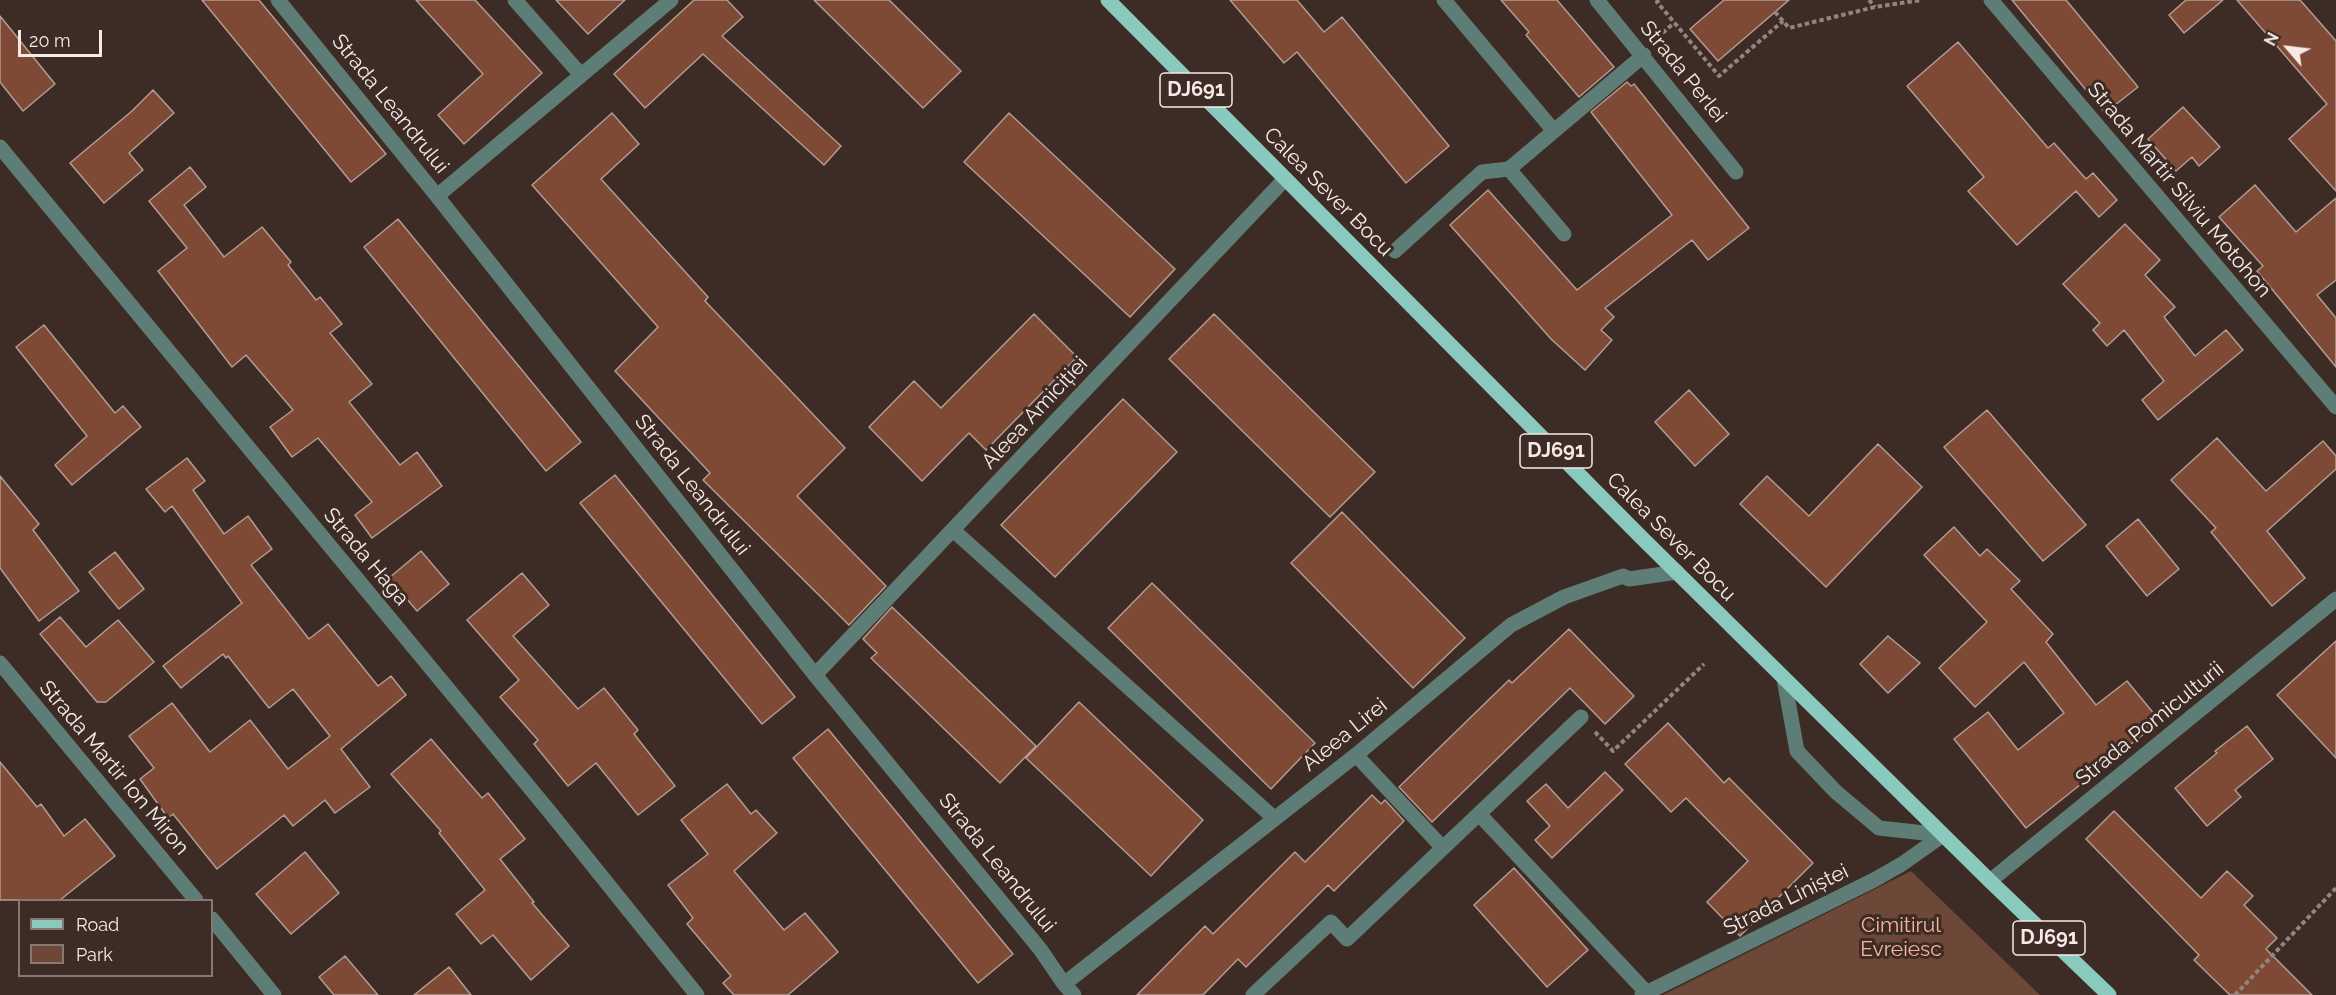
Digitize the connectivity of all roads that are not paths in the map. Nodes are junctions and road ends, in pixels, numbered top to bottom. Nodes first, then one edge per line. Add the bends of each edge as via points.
1 (278, 0) edge
2 (515, 0) edge
3 (671, 0) edge
4 (1108, 0) edge
5 (1444, 0) edge
6 (1597, 0) edge
7 (1991, 0) edge
8 (1644, 55) junction
9 (581, 75) junction
10 (1554, 131) junction
11 (0, 147) edge
12 (1509, 169) junction
13 (1736, 172) dead end
14 (1285, 179) junction
15 (437, 196) junction
16 (1564, 234) dead end
17 (1395, 251) dead end
18 (2336, 407) edge
19 (953, 530) junction
20 (1677, 572) junction
21 (2336, 599) edge
22 (0, 663) edge
23 (815, 675) junction
24 (1784, 679) junction
25 (1581, 717) road end
26 (1356, 755) junction
27 (1479, 814) junction
28 (1274, 818) junction
29 (1943, 836) junction
30 (1443, 848) junction
31 (1990, 881) junction
32 (195, 899) edge
33 (213, 920) edge
34 (1069, 990) edge
35 (1644, 994) edge
36 (274, 995) edge
37 (697, 995) edge
38 (1253, 995) edge
39 (2109, 995) edge

1 - 15 street, Strada Leandrului
2 - 9 street
3 - 9 street
4 - 14 main road, Calea Sever Bocu / DJ691
5 - 10 street
6 - 8 street, Strada Perlei
7 - 18 street, Strada Martir Silviu Motohon
8 - 10 street
8 - 13 street, Strada Perlei
9 - 15 street
10 - 12 street
11 - 37 street, Strada Haga
12 - 16 street
12 - 17 street via 1482,172
14 - 19 street, Aleea Amiciției
14 - 20 main road, Calea Sever Bocu / DJ691
15 - 23 street, Strada Leandrului
19 - 23 street, Aleea Amiciției
19 - 28 street
20 - 24 main road, Calea Sever Bocu / DJ691
20 - 26 street, Aleea Lirei via 1629,579 1623,576 1564,597 1511,625
21 - 31 street, Strada Pomiculturii
22 - 32 street, Strada Martir Ion Miron
23 - 34 street, Strada Leandrului via 1040,949
24 - 29 main road, Calea Sever Bocu / DJ691
24 - 29 street via 1797,751 1836,792 1879,828
25 - 27 street
26 - 28 street, Aleea Lirei
26 - 30 street
27 - 30 street
27 - 35 street
28 - 34 street, Aleea Lirei
29 - 31 main road, Calea Sever Bocu / DJ691
29 - 35 street, Strada Liniștei via 1874,880
30 - 38 street via 1347,939 1331,922
31 - 39 main road, Calea Sever Bocu / DJ691
33 - 36 street

